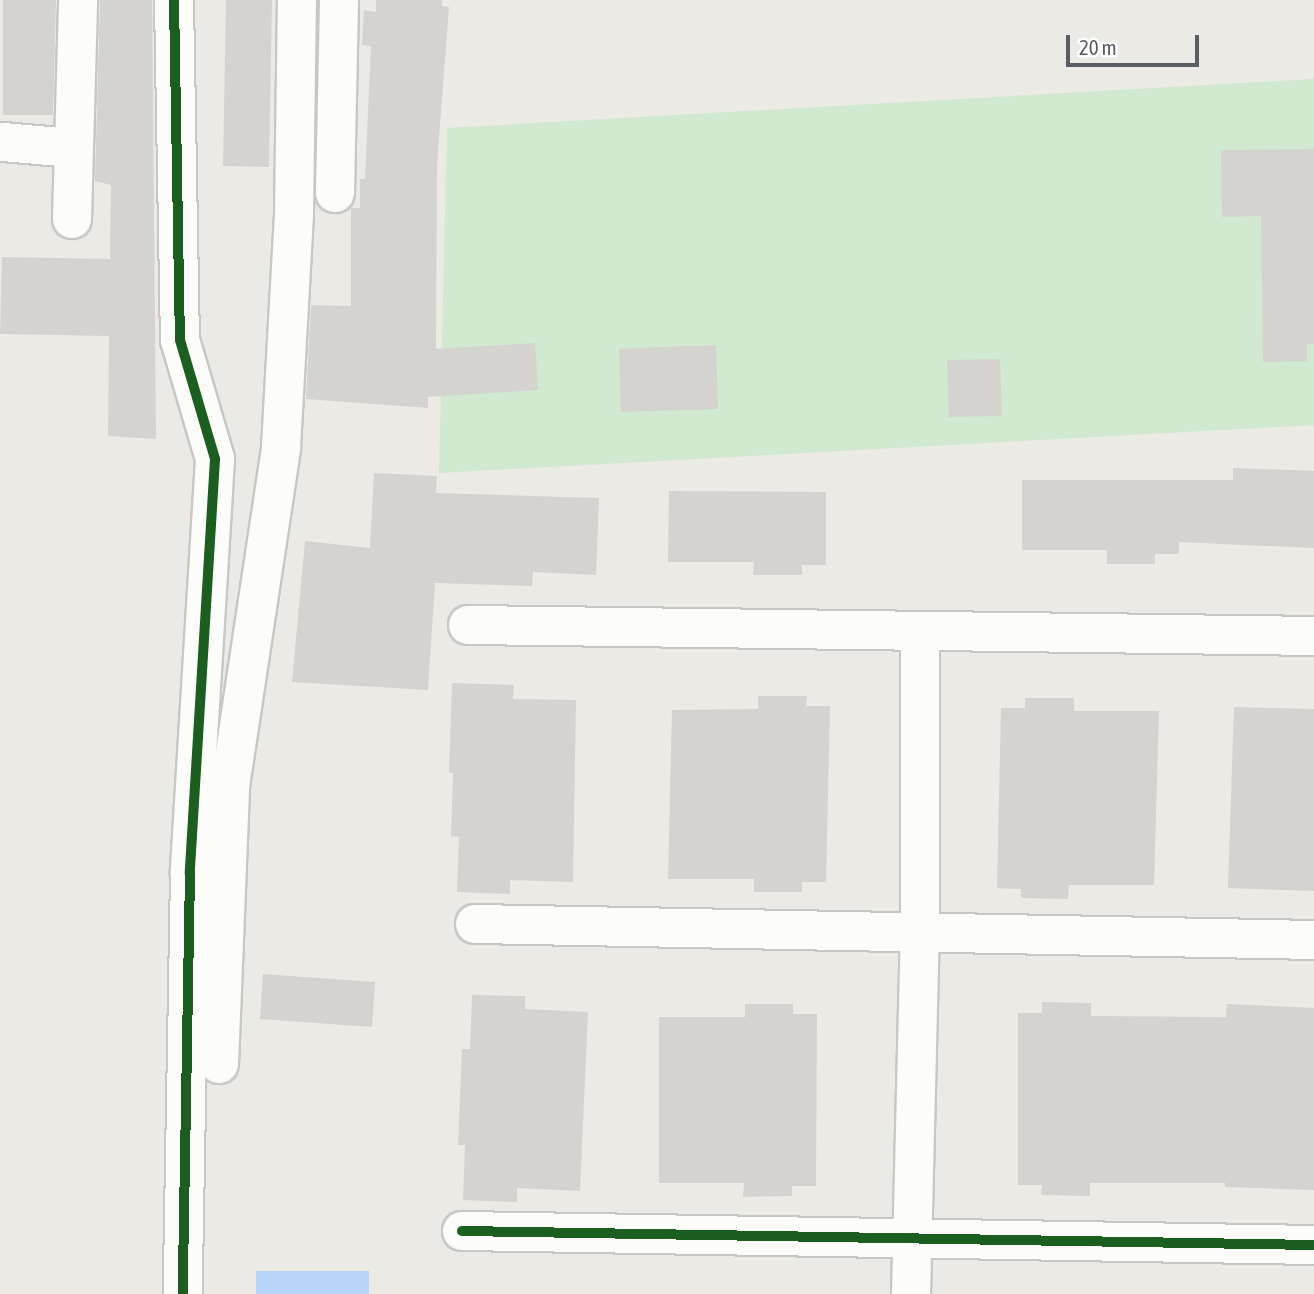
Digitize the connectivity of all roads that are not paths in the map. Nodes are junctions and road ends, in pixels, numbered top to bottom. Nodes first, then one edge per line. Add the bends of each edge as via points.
1 (78, 0) edge
2 (174, 0) edge
3 (297, 0) edge
4 (339, 0) edge
5 (1, 148) edge
6 (72, 148) junction
7 (335, 193) dead end
8 (72, 219) dead end
9 (468, 625) dead end
10 (920, 631) junction
11 (1314, 636) edge
12 (475, 924) dead end
13 (920, 933) junction
14 (1314, 940) edge
15 (219, 1064) dead end
16 (462, 1231) dead end
17 (913, 1236) junction
18 (1314, 1245) edge
19 (183, 1294) edge
20 (911, 1294) edge

1 - 6 street
2 - 19 street via 180,340 215,459 190,873
3 - 15 street via 294,213 281,447 230,786
4 - 7 street
5 - 6 street
6 - 8 street
9 - 10 street
10 - 11 street
10 - 13 street
12 - 13 street
13 - 14 street
13 - 17 street
16 - 17 street
17 - 18 street
17 - 20 street

